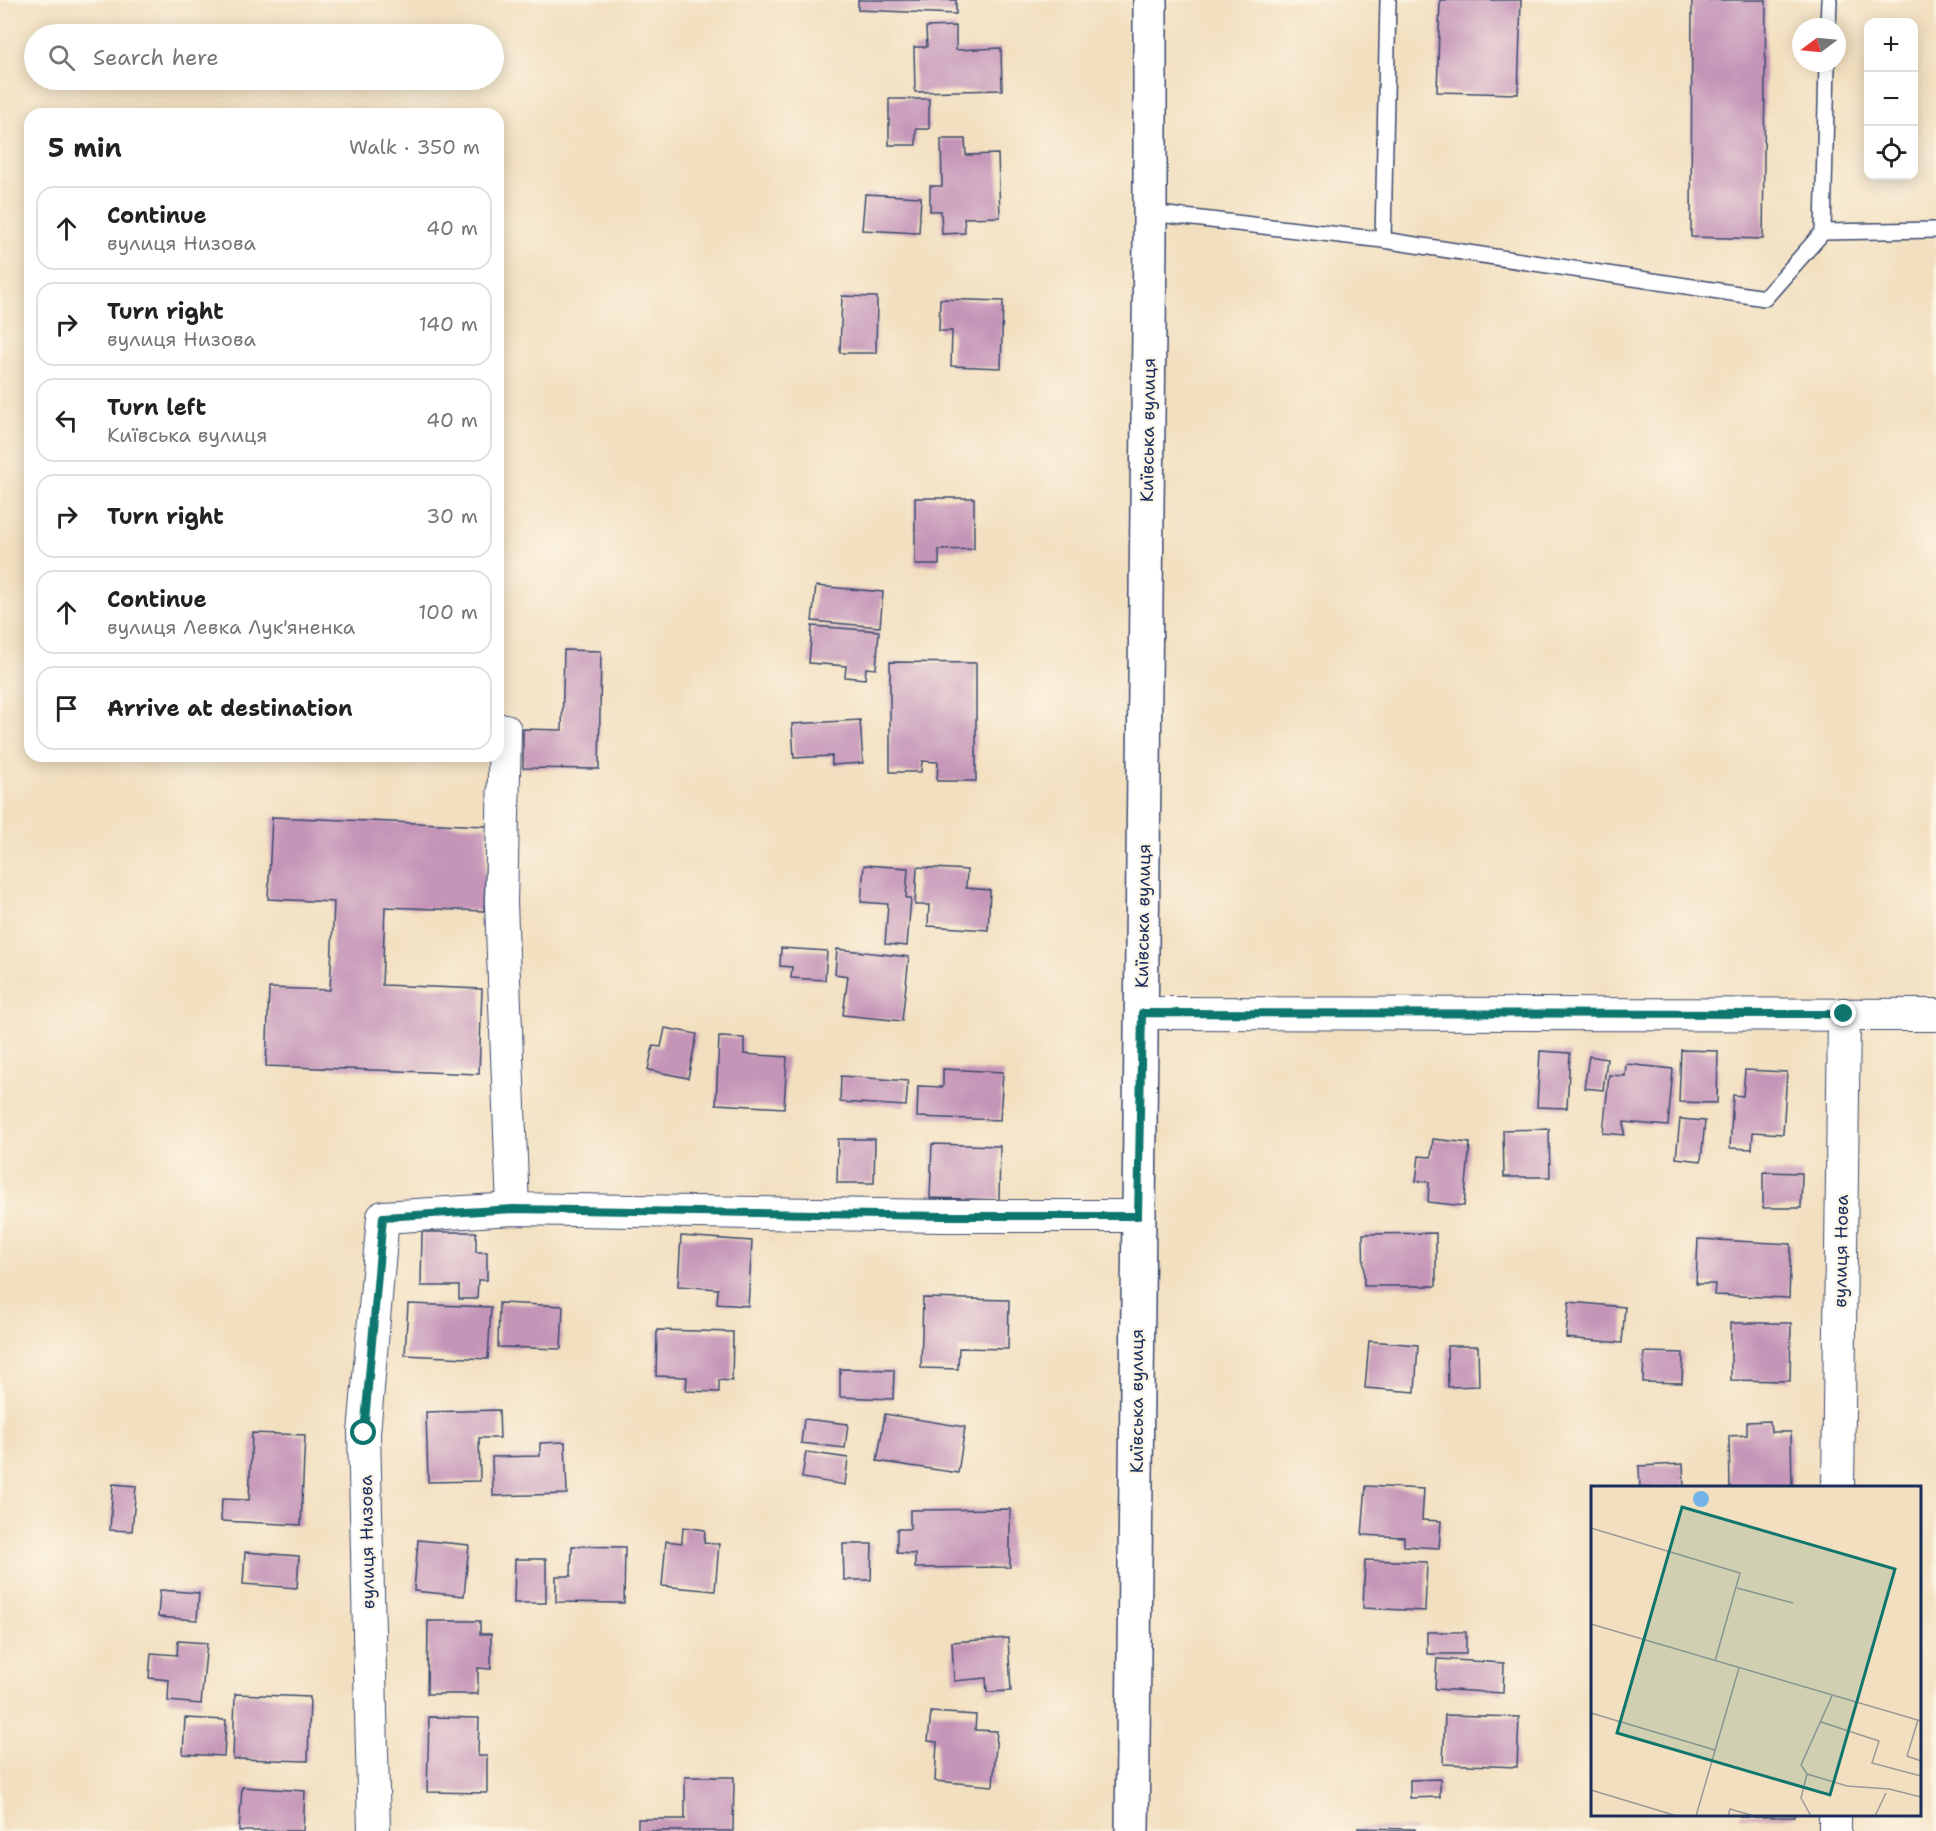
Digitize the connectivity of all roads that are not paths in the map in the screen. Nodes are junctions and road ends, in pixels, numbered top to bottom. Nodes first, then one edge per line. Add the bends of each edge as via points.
1 (1150, 0) edge
2 (1388, 0) edge
3 (1828, 0) edge
4 (1828, 18) edge
5 (1827, 72) edge
6 (1150, 213) junction
7 (1936, 230) edge
8 (1823, 232) junction
9 (1383, 240) junction
10 (505, 730) dead end
11 (1142, 1013) junction
12 (1844, 1014) junction
13 (1936, 1014) edge
14 (513, 1209) junction
15 (1138, 1216) junction
16 (1838, 1486) edge
17 (374, 1831) edge
18 (1132, 1831) edge

1 - 6 main road, Київська вулиця
2 - 9 lane
3 - 4 lane
5 - 8 lane
6 - 9 lane
6 - 11 main road, Київська вулиця
7 - 8 lane
8 - 9 lane via 1765,298
10 - 14 street via 501,903
11 - 12 street
11 - 15 main road, Київська вулиця
12 - 13 street
12 - 16 street, вулиця Нова
14 - 15 street, вулиця Низова
14 - 17 street, вулиця Низова via 383,1217 364,1433
15 - 18 main road, Київська вулиця

